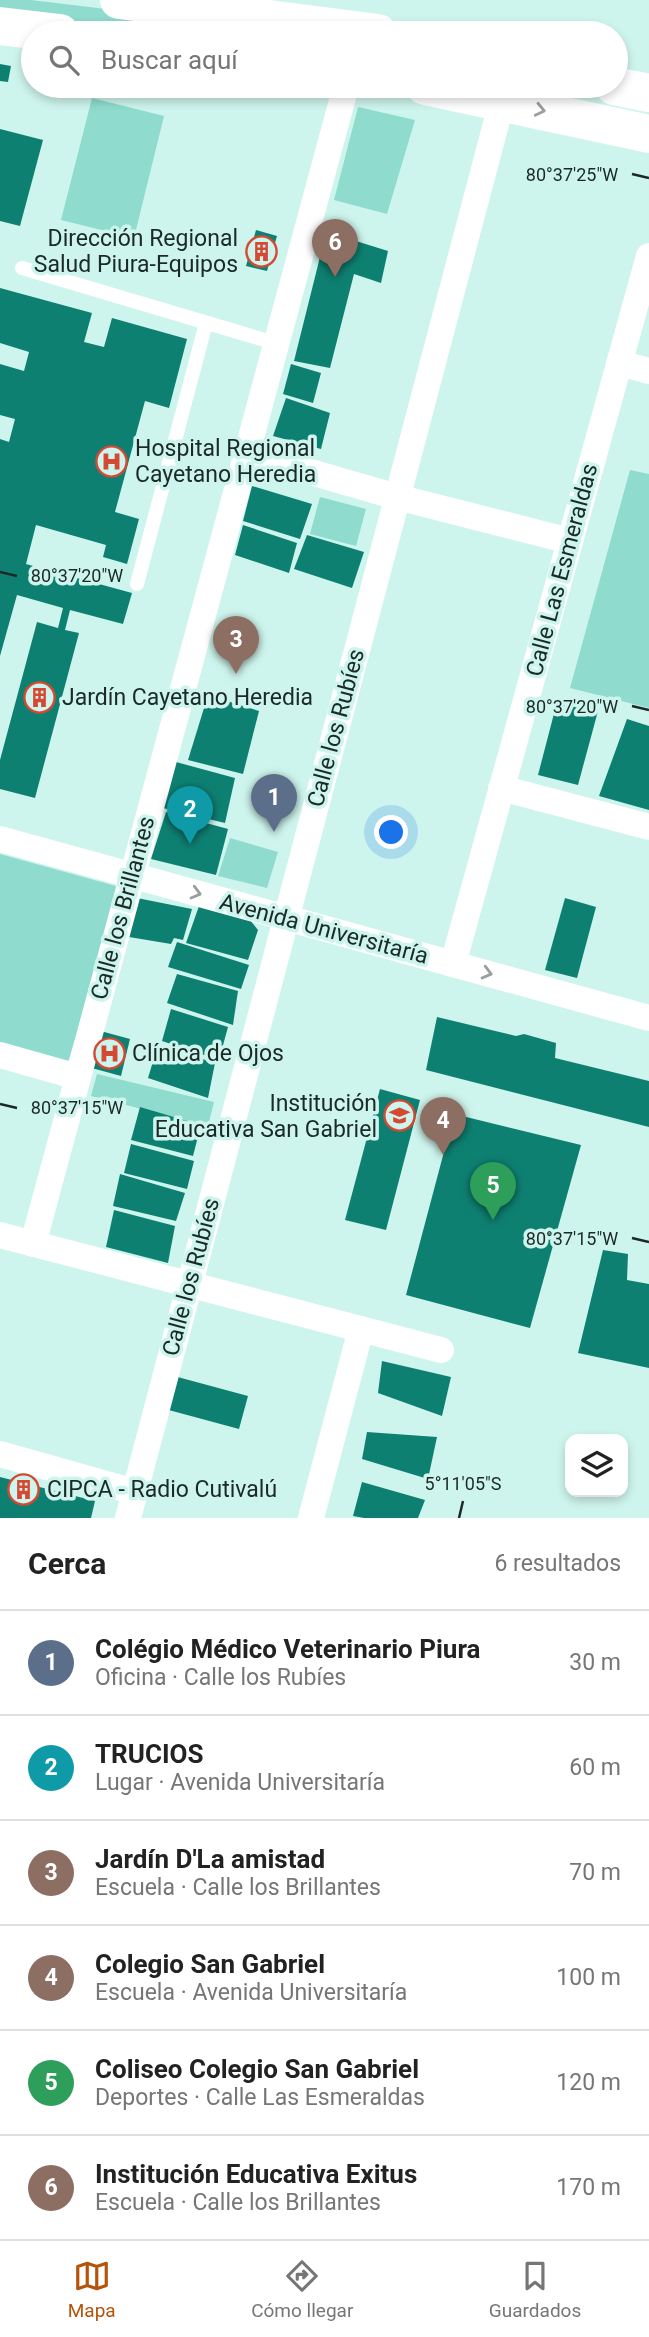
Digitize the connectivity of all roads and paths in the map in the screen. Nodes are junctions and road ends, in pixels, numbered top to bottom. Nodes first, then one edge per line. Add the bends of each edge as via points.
1 (119, 0) edge
2 (281, 21) edge
3 (0, 26) edge
4 (21, 28) edge
5 (628, 89) edge
6 (649, 93) edge
7 (343, 98) edge
8 (487, 98) edge
9 (502, 101) junction
10 (649, 134) edge
11 (649, 256) edge
12 (22, 268) dead end
13 (206, 323) junction
14 (275, 343) junction
15 (619, 363) junction
16 (649, 371) edge
17 (245, 453) junction
18 (397, 496) junction
19 (570, 541) junction
20 (137, 584) dead end
21 (501, 788) junction
22 (649, 827) edge
23 (0, 839) edge
24 (131, 876) junction
25 (286, 918) junction
26 (453, 964) junction
27 (649, 1018) edge
28 (0, 1055) edge
29 (78, 1077) junction
30 (0, 1235) edge
31 (33, 1244) junction
32 (189, 1284) junction
33 (361, 1329) junction
34 (441, 1350) dead end
35 (0, 1454) edge
36 (135, 1492) junction
37 (128, 1518) edge
38 (311, 1518) edge

1 - 2 main road
3 - 4 main road
5 - 6 main road
7 - 14 street, Calle los Brillantes
8 - 9 main road
9 -> 10 main road
9 - 18 street, Calle los Rubíes
11 - 15 street, Calle Las Esmeraldas
12 - 13 lane
13 - 14 lane
13 - 20 lane
14 - 17 street, Calle los Brillantes
15 - 16 street
15 - 19 street, Calle Las Esmeraldas
17 - 18 street
17 - 24 street, Calle los Brillantes
18 - 19 street
18 - 25 street, Calle los Rubíes
19 - 21 street, Calle Las Esmeraldas
21 - 22 street
21 - 26 street, Calle Las Esmeraldas
23 - 24 street, Avenida Universitaría
24 -> 25 street, Avenida Universitaría
24 - 29 street, Calle los Brillantes
25 - 26 street, Avenida Universitaría
25 - 32 street, Calle los Rubíes
26 -> 27 street, Avenida Universitaría
28 - 29 street
29 - 31 street, Calle los Brillantes
30 - 31 street
31 - 32 street
32 - 33 street
32 - 36 street, Calle los Rubíes
33 - 34 street
33 - 38 street
35 - 36 street
36 - 37 street, Calle los Rubíes

